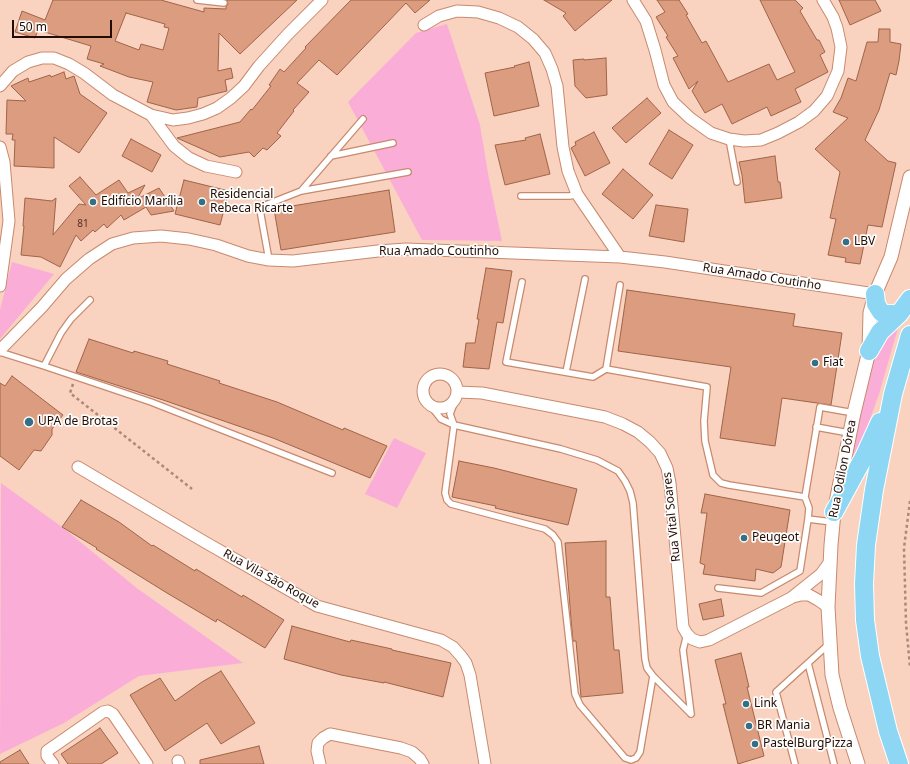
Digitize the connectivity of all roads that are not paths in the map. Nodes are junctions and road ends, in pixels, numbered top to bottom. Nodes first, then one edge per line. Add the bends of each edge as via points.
1 (197, 0) edge
2 (322, 0) edge
3 (633, 0) edge
4 (823, 0) edge
5 (224, 3) dead end
6 (424, 25) dead end
7 (0, 86) edge
8 (151, 115) junction
9 (363, 119) dead end
10 (729, 139) junction
11 (393, 143) dead end
12 (0, 147) edge
13 (331, 156) junction
14 (2, 164) edge
15 (236, 172) dead end
16 (408, 172) dead end
17 (910, 177) edge
18 (738, 182) dead end
19 (301, 191) junction
20 (577, 194) junction
21 (521, 196) dead end
22 (620, 257) junction
23 (269, 260) junction
24 (584, 279) dead end
25 (522, 282) dead end
26 (620, 285) dead end
27 (0, 286) edge
28 (875, 294) junction
29 (910, 299) edge
30 (90, 300) dead end
31 (899, 314) junction
32 (910, 335) edge
33 (869, 350) junction
34 (0, 351) edge
35 (44, 366) junction
36 (606, 369) junction
37 (566, 372) junction
38 (893, 394) junction
39 (456, 395) junction
40 (430, 406) junction
41 (854, 413) junction
42 (454, 425) junction
43 (816, 428) junction
44 (850, 433) junction
45 (78, 467) dead end
46 (332, 473) dead end
47 (805, 497) junction
48 (833, 517) junction
49 (808, 519) junction
50 (829, 563) junction
51 (718, 588) dead end
52 (791, 598) junction
53 (828, 607) junction
54 (687, 634) junction
55 (829, 644) junction
56 (808, 663) junction
57 (653, 676) junction
58 (53, 764) edge
59 (147, 764) edge
60 (320, 764) edge
61 (423, 764) edge
62 (485, 764) edge
63 (795, 764) edge
64 (834, 764) edge
65 (858, 764) edge
66 (899, 764) edge

1 - 5 lane
2 - 8 street via 288,34 244,86 217,108 203,114 173,120
3 - 10 street via 646,21 664,85 673,102 700,126
4 - 10 street via 837,28 841,47 838,71 827,96 814,111 778,134 761,140
6 - 20 street via 439,16 457,11 478,12 518,27 533,39 544,53 557,86 563,147 568,171
7 - 8 street via 13,71 28,62 54,58 69,64 113,95
8 - 15 street via 174,146 189,158 206,166
9 - 13 lane
10 - 18 lane
11 - 13 lane
12 - 14 street
13 - 19 lane
14 - 27 street via 9,222
16 - 19 lane
17 - 28 street, Rua Odilon Dórea via 891,257
19 - 23 lane via 261,208
20 - 21 lane
20 - 22 street
22 - 23 street, Rua Amado Coutinho via 406,249 300,261
22 - 28 street, Rua Amado Coutinho
23 - 34 street, Rua Amado Coutinho via 202,242 168,237 133,238 112,244 66,279
24 - 37 lane
25 - 37 lane via 506,362
26 - 36 lane
28 - 31 highway via 876,304 881,312 889,315
28 - 33 street, Rua Odilon Dórea via 870,313
29 - 31 highway
30 - 35 lane via 61,333
31 - 33 highway via 880,332
32 - 38 highway
33 - 41 street, Rua Odilon Dórea
34 - 35 lane
35 - 46 lane via 150,402
36 - 37 lane via 593,377
36 - 47 lane via 707,387 705,441 713,475 721,483 729,485
38 - 48 highway
38 - 66 highway via 874,490 866,545 864,584 870,656 888,732
39 - 40 street via 447,407
39 - 40 street via 456,386 449,376 432,376 423,384 422,390 425,402
39 - 42 lane via 450,414
39 - 54 street, Rua Vital Soares via 482,393 605,418 638,432 650,442 660,453 670,483 683,627
40 - 42 lane via 440,419
41 - 43 lane via 820,407
41 - 44 street, Rua Odilon Dórea
42 - 57 lane via 561,449 609,465 618,471 630,491 633,503 645,659
42 - 57 lane via 445,493 447,500 452,504 545,529 558,542 575,694 580,705 625,758 631,760 640,752
43 - 44 lane
43 - 47 lane
44 - 48 street, Rua Odilon Dórea
45 - 62 street, Rua Vila São Roque via 317,606 441,640 453,647 466,663 470,675
47 - 49 lane via 809,508
48 - 49 lane
48 - 50 street, Rua Odilon Dórea
49 - 51 lane via 800,572 761,593
50 - 52 street via 821,574
50 - 53 street, Rua Odilon Dórea
52 - 53 street via 809,595
52 - 54 street via 709,640 700,642
53 - 55 street, Rua Odilon Dórea
54 - 57 lane via 683,650 691,714
55 - 56 lane
55 - 65 street, Rua Odilon Dórea via 832,675
56 - 63 lane via 776,692
56 - 64 lane
58 - 59 street via 47,756 47,751 108,711 113,714
60 - 61 street via 318,744 322,738 330,734 402,748 412,752

